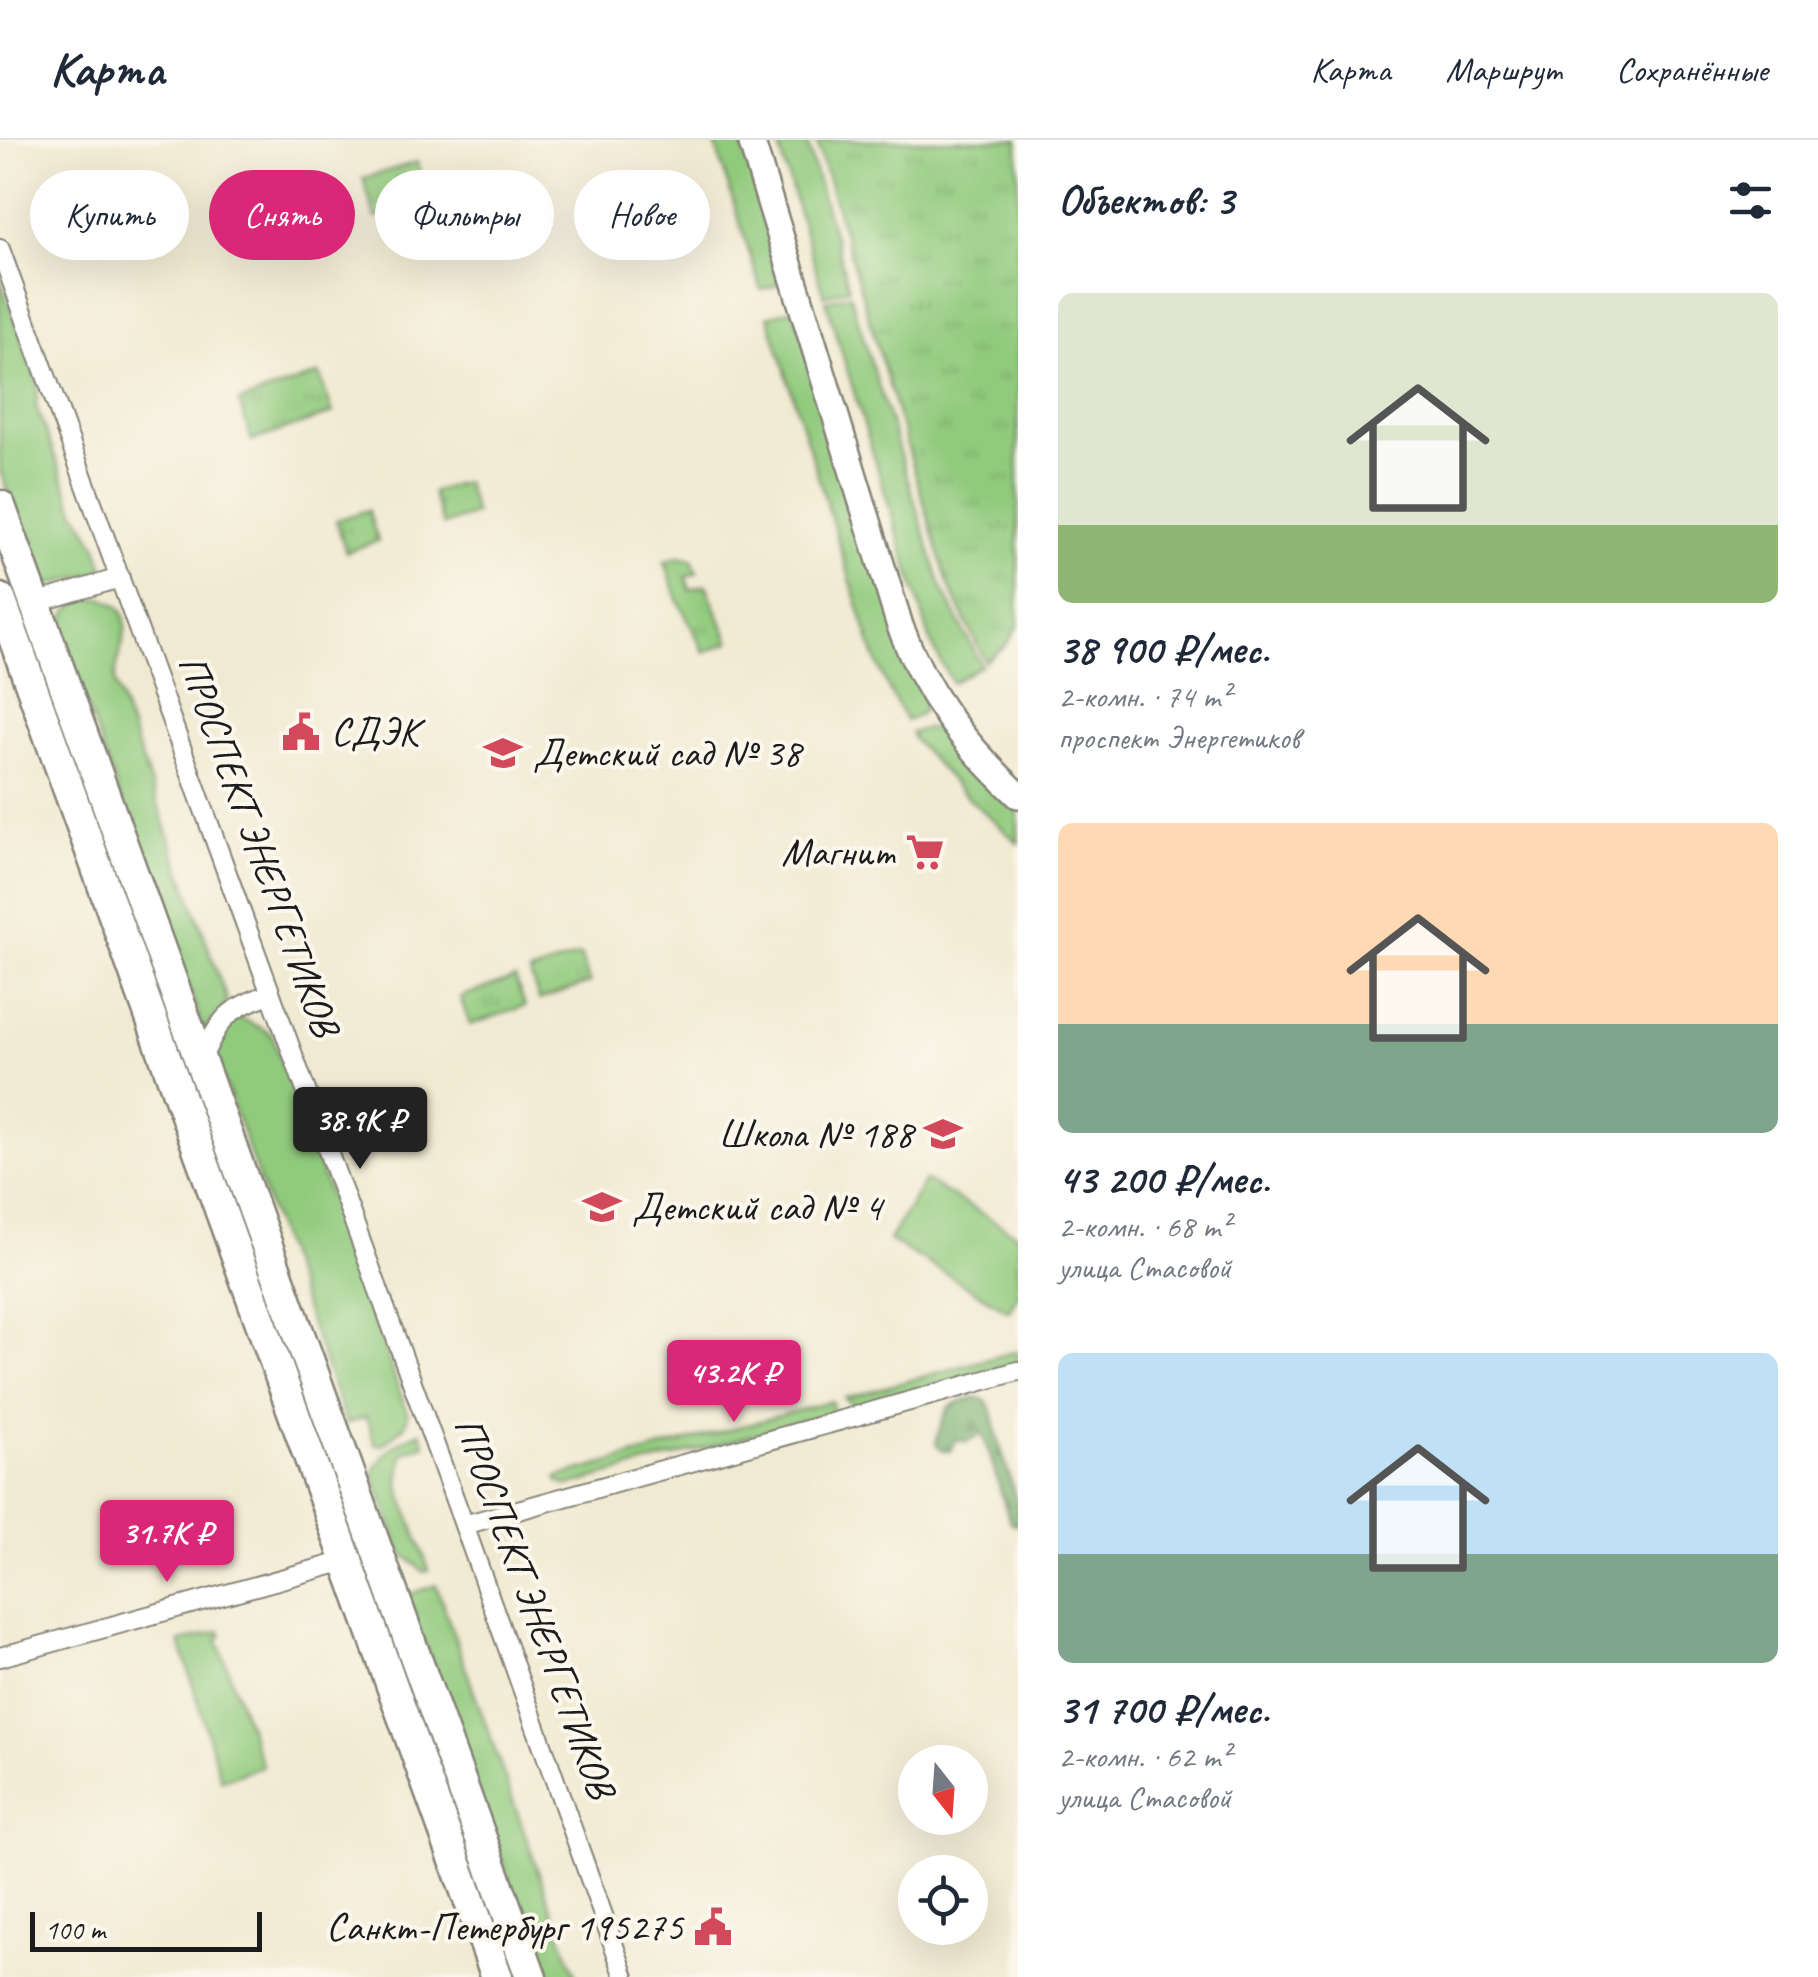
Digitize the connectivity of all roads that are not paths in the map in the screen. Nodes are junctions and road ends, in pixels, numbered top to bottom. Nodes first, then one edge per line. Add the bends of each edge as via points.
1 (751, 140) edge
2 (768, 140) edge
3 (0, 249) edge
4 (0, 506) edge
5 (120, 578) junction
6 (0, 599) edge
7 (35, 603) junction
8 (1018, 780) edge
9 (1018, 795) edge
10 (270, 994) junction
11 (200, 1062) junction
12 (1018, 1372) edge
13 (464, 1525) junction
14 (377, 1550) junction
15 (347, 1561) junction
16 (0, 1656) edge
17 (497, 1977) edge
18 (531, 1977) edge
19 (624, 1977) edge

1 - 9 street via 911,655 964,740
2 - 8 street via 923,649 972,733
3 - 5 street, ПРОСПЕКТ ЭНЕРГЕТИКОВ
4 - 7 main road
5 - 7 street
5 - 10 street, ПРОСПЕКТ ЭНЕРГЕТИКОВ
6 - 15 main road
7 - 11 main road
10 - 11 street via 228,1013
10 - 13 street, ПРОСПЕКТ ЭНЕРГЕТИКОВ
11 - 14 main road
12 - 13 street
13 - 19 street, ПРОСПЕКТ ЭНЕРГЕТИКОВ
14 - 15 street
14 - 18 main road
15 - 16 street
15 - 17 main road

